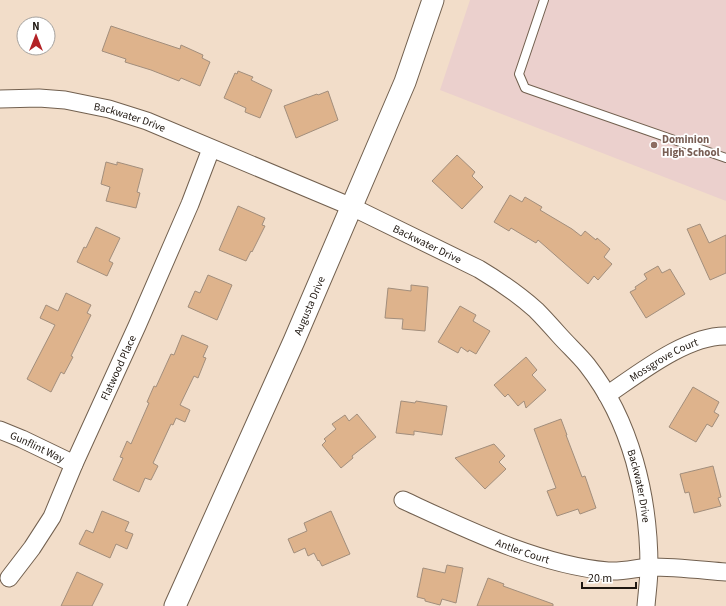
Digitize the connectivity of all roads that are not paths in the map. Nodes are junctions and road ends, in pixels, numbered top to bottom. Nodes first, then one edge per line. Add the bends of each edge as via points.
1 (433, 0) edge
2 (544, 0) edge
3 (0, 99) edge
4 (211, 149) junction
5 (726, 158) edge
6 (352, 208) junction
7 (726, 336) edge
8 (607, 395) junction
9 (0, 430) edge
10 (74, 464) junction
11 (403, 500) dead end
12 (649, 567) junction
13 (726, 572) edge
14 (9, 578) dead end
15 (174, 606) edge
16 (646, 606) edge

1 - 6 street, Augusta Drive via 405,82
2 - 5 lane via 519,74 525,88
3 - 4 street, Backwater Drive via 65,100 109,108 147,121
4 - 6 street, Backwater Drive
4 - 10 street, Flatwood Place via 137,326
6 - 8 street, Backwater Drive via 479,269 517,294 536,310 587,365
6 - 15 street, Augusta Drive
7 - 8 street, Mossgrove Court via 679,348
8 - 12 street, Backwater Drive via 622,425 640,483 646,520
9 - 10 street, Gunflint Way
10 - 14 street, Flatwood Place via 52,517
11 - 12 street, Antler Court via 468,530 537,556 608,571 624,572
12 - 13 street, Antler Court
12 - 16 street, Backwater Drive

